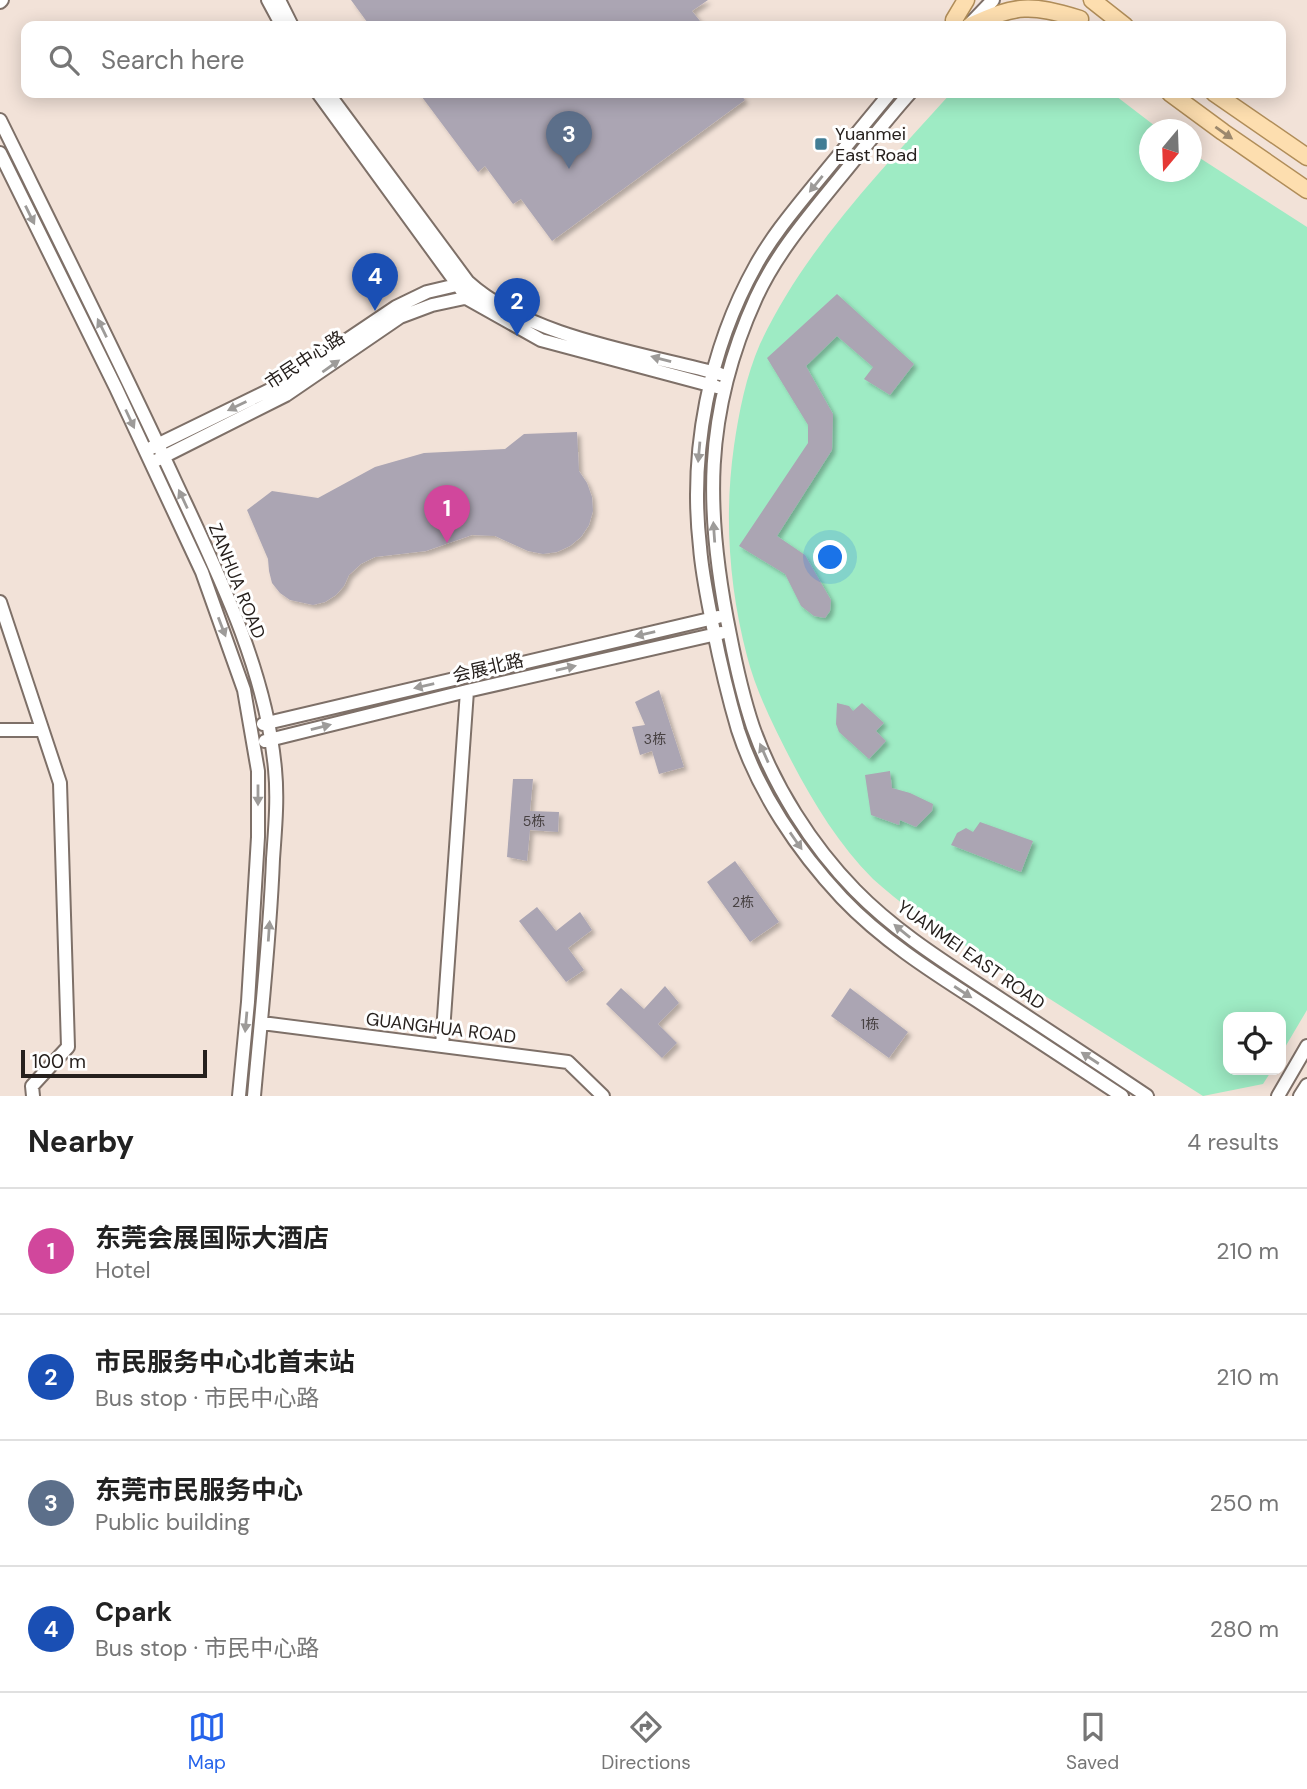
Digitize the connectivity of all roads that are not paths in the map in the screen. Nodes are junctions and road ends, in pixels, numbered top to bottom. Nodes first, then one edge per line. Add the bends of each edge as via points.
1 (268, 0) edge
2 (279, 0) edge
3 (966, 0) edge
4 (973, 0) edge
5 (993, 0) edge
6 (1058, 0) edge
7 (1094, 1) edge
8 (279, 21) edge
9 (290, 21) edge
10 (962, 21) edge
11 (963, 21) edge
12 (966, 21) edge
13 (973, 21) edge
14 (1079, 21) edge
15 (1082, 21) edge
16 (1119, 21) edge
17 (322, 98) edge
18 (332, 98) edge
19 (886, 98) edge
20 (906, 98) edge
21 (1177, 98) edge
22 (1221, 98) edge
23 (0, 120) edge
24 (0, 153) edge
25 (1307, 157) edge
26 (1307, 190) edge
27 (463, 284) junction
28 (474, 296) junction
29 (712, 379) junction
30 (726, 382) junction
31 (161, 450) junction
32 (147, 457) junction
33 (0, 603) edge
34 (726, 615) junction
35 (712, 618) junction
36 (729, 631) junction
37 (715, 634) junction
38 (467, 691) junction
39 (268, 723) junction
40 (252, 727) junction
41 (0, 730) edge
42 (42, 730) junction
43 (271, 740) junction
44 (255, 744) junction
45 (261, 1023) junction
46 (442, 1046) junction
47 (1307, 1046) edge
48 (1307, 1084) edge
49 (33, 1096) edge
50 (239, 1096) edge
51 (254, 1096) edge
52 (603, 1096) edge
53 (1122, 1096) edge
54 (1147, 1096) edge
55 (1278, 1096) edge
56 (1300, 1096) edge

1 - 8 street
2 - 9 street
3 - 10 main road
4 - 11 street
5 - 12 street
6 - 15 main road
7 - 16 main road
13 - 14 main road via 1032,7
17 - 27 street
18 - 27 street
19 -> 29 street, YUANMEI EAST ROAD via 792,213 757,264
20 - 30 street, YUANMEI EAST ROAD via 776,261 756,299
21 -> 26 main road
22 - 25 main road
31 -> 23 street, ZANHUA ROAD
24 -> 32 street, ZANHUA ROAD
27 - 28 street
27 -> 31 street, 市民中心路 via 427,292 396,307 280,385
28 - 29 street via 541,340
31 -> 28 street, 市民中心路 via 286,395 400,317 432,304
29 - 30 street
29 -> 35 street, YUANMEI EAST ROAD via 698,457 697,502 699,546
34 -> 30 street, YUANMEI EAST ROAD via 712,500 713,459
31 - 32 street, 市民中心路
39 -> 31 street, ZANHUA ROAD via 215,566
32 -> 40 street, ZANHUA ROAD via 202,572 244,690
33 - 42 street
34 - 35 street, 会展北路
34 - 36 street, YUANMEI EAST ROAD
35 - 37 street, YUANMEI EAST ROAD
35 -> 39 street, 会展北路
36 - 37 street, 会展北路
54 -> 36 street, YUANMEI EAST ROAD via 906,935 855,890 807,831 771,768 753,729
38 -> 37 street, 会展北路
37 -> 53 street, YUANMEI EAST ROAD via 739,734 757,774 795,840 844,900 923,965
43 -> 38 street, 会展北路
38 - 46 street
39 - 40 street, 会展北路
39 - 43 street, ZANHUA ROAD
40 - 44 street, ZANHUA ROAD
41 - 42 street
42 - 49 street via 60,783 68,1046 33,1086
43 - 44 street, 会展北路
45 -> 43 street, ZANHUA ROAD via 274,841 276,771
44 -> 50 street, ZANHUA ROAD via 255,899
45 - 46 street, GUANGHUA ROAD
45 - 51 street, ZANHUA ROAD
46 - 52 street, GUANGHUA ROAD via 568,1062
47 - 55 street
48 - 56 street

